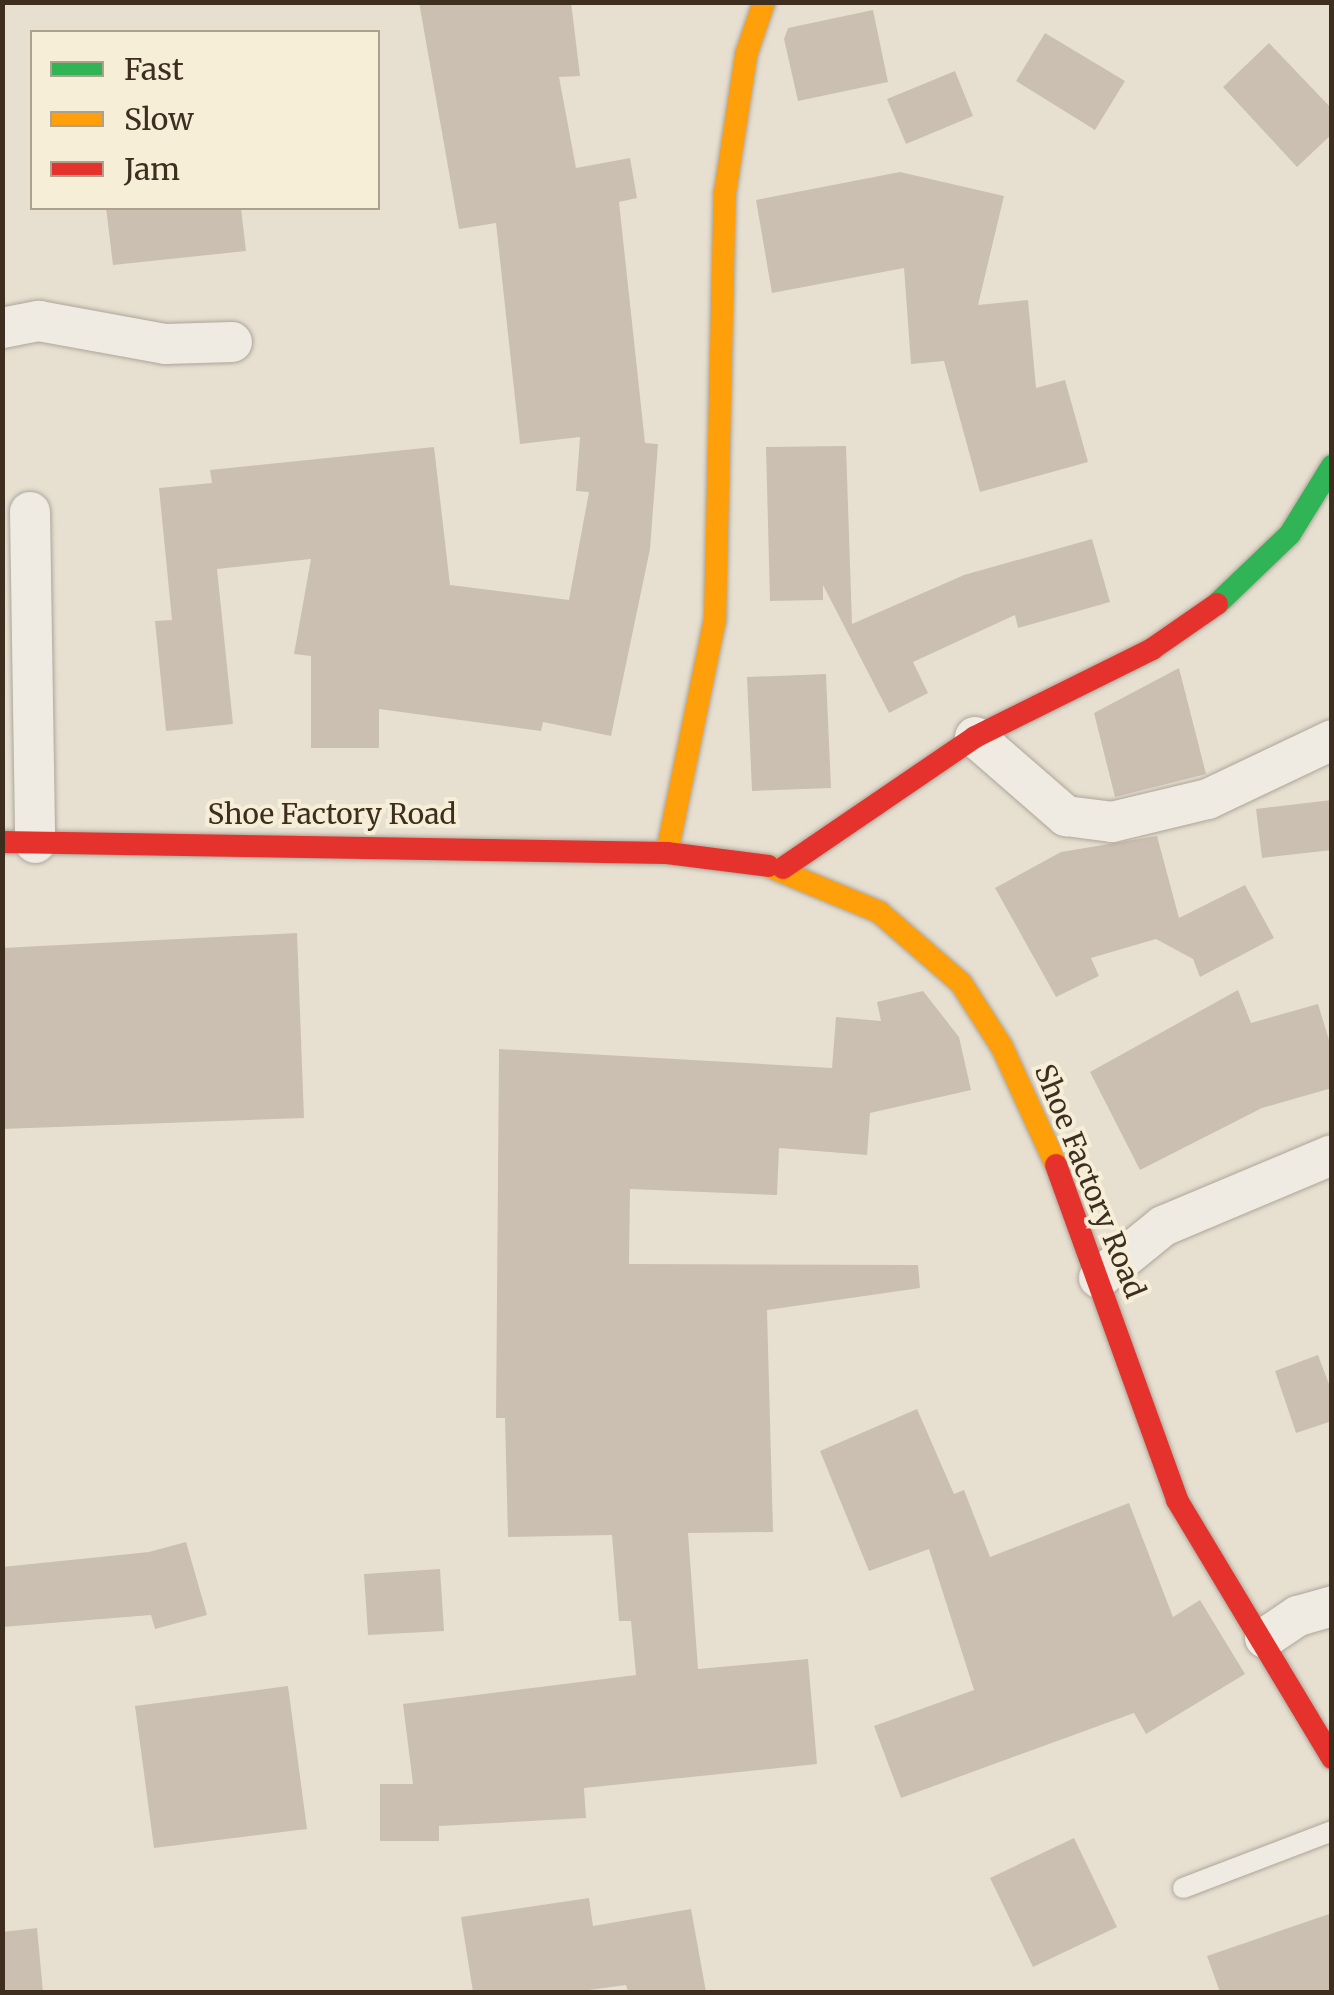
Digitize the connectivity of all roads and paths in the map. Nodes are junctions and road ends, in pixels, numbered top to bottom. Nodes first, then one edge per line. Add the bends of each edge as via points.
1 (764, 2) edge
2 (2, 328) edge
3 (232, 342) dead end
4 (1332, 466) edge
5 (30, 512) dead end
6 (975, 738) junction
7 (1332, 740) edge
8 (19, 842) edge
9 (667, 853) junction
10 (783, 868) junction
11 (1332, 1155) edge
12 (1099, 1278) junction
13 (1332, 1606) edge
14 (1265, 1638) junction
15 (1332, 1758) edge
16 (1332, 1831) edge
17 (1183, 1888) dead end

1 - 9 street via 746,55 726,194 714,620
2 - 3 street via 39,320 166,344
4 - 6 street via 1290,534 1243,585 1152,649
5 - 8 street
6 - 7 street via 1066,816 1112,822 1208,798
6 - 10 street
8 - 9 street, Shoe Factory Road
9 - 10 street, Shoe Factory Road
10 - 12 street, Shoe Factory Road via 879,912 961,983 1002,1047 1052,1153
11 - 12 street via 1162,1226
12 - 14 street, Shoe Factory Road via 1178,1500
13 - 14 street via 1298,1616
14 - 15 street, Shoe Factory Road
16 - 17 lane

